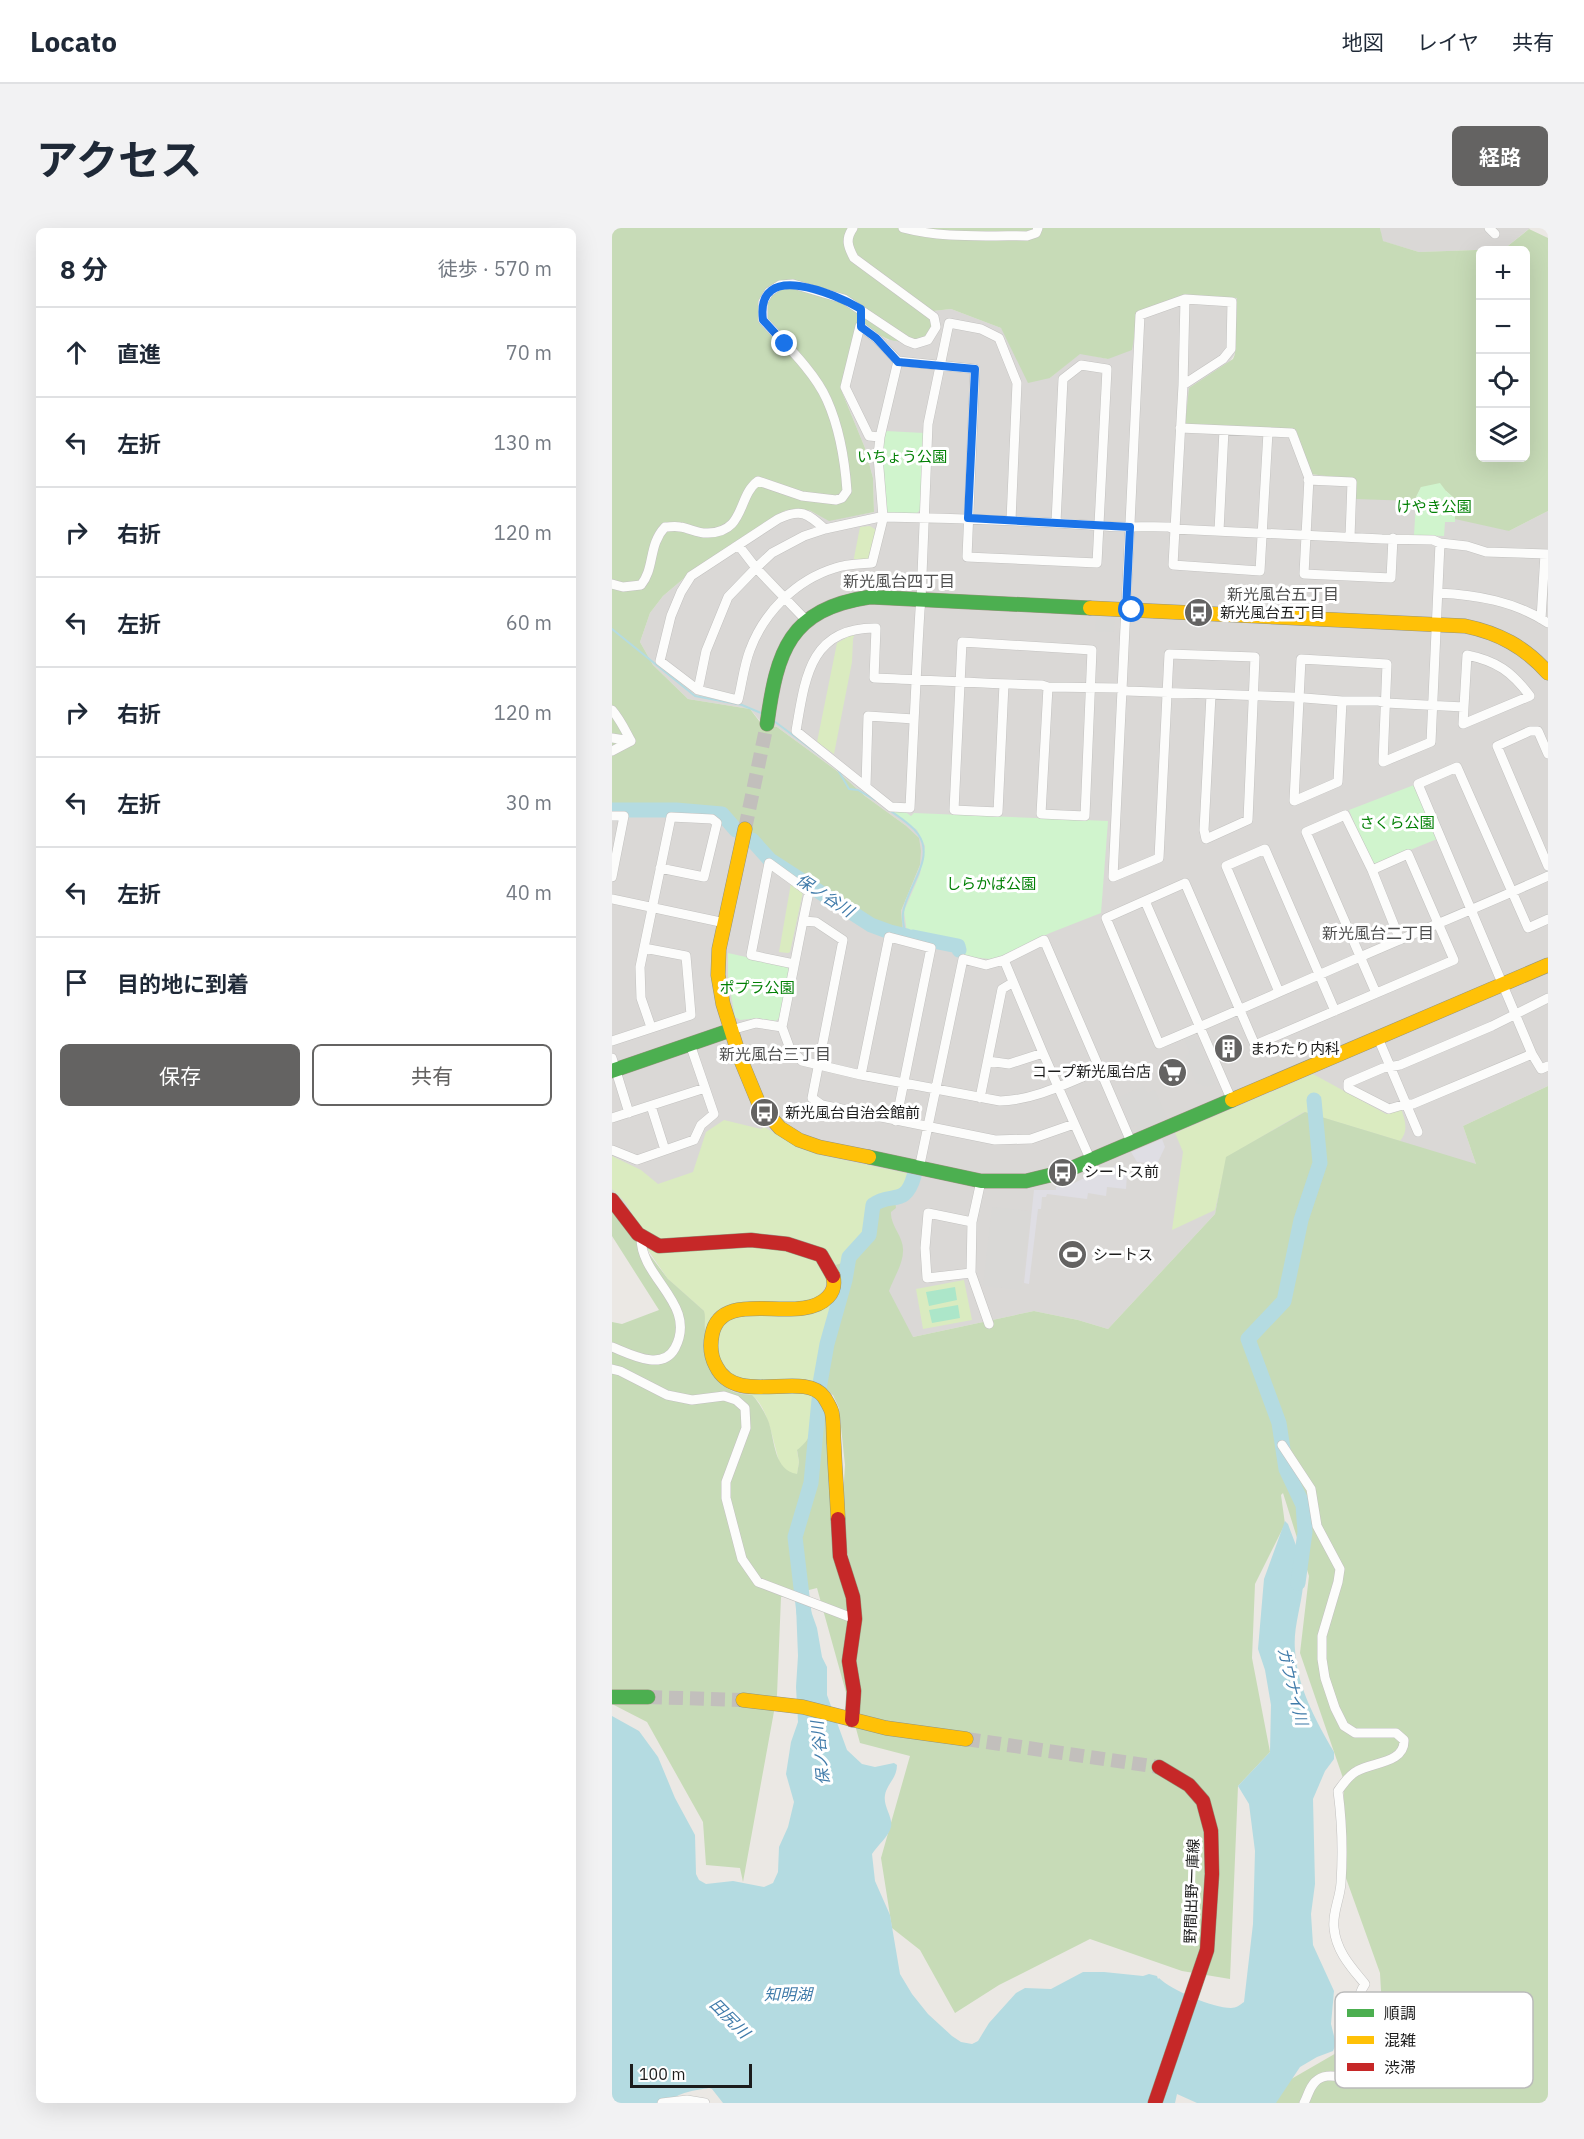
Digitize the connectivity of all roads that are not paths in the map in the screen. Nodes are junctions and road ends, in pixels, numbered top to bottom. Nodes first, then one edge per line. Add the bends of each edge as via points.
1 (853, 228) edge
2 (903, 228) edge
3 (1038, 228) edge
4 (1185, 298) junction
5 (861, 309) junction
6 (861, 327) junction
7 (898, 362) junction
8 (939, 367) junction
9 (1183, 385) junction
10 (1180, 428) junction
11 (1224, 430) junction
12 (1268, 432) junction
13 (880, 437) junction
14 (1308, 480) junction
15 (883, 517) junction
16 (924, 518) junction
17 (968, 518) junction
18 (1011, 520) junction
19 (1056, 522) junction
20 (1099, 525) junction
21 (1130, 527) junction
22 (825, 529) junction
23 (1174, 529) junction
24 (1219, 531) junction
25 (1263, 533) junction
26 (1306, 534) junction
27 (1350, 537) junction
28 (1393, 538) junction
29 (1440, 543) junction
30 (739, 546) junction
31 (1547, 554) edge
32 (756, 568) junction
33 (612, 584) edge
34 (1438, 593) junction
35 (784, 597) junction
36 (921, 600) junction
37 (1126, 610) junction
38 (808, 619) junction
39 (1545, 621) edge
40 (1437, 624) junction
41 (1548, 673) edge
42 (916, 679) junction
43 (961, 683) junction
44 (1004, 684) junction
45 (1048, 687) junction
46 (1091, 688) junction
47 (698, 690) junction
48 (1122, 690) junction
49 (1167, 691) junction
50 (1211, 695) junction
51 (1254, 695) junction
52 (1298, 699) junction
53 (1342, 701) junction
54 (1386, 704) junction
55 (1433, 705) junction
56 (1464, 707) junction
57 (612, 710) edge
58 (914, 718) junction
59 (767, 724) tunnel mouth
60 (612, 738) edge
61 (631, 741) junction
62 (612, 751) edge
63 (1548, 754) edge
64 (866, 786) junction
65 (612, 816) edge
66 (745, 829) tunnel mouth
67 (1548, 866) edge
68 (660, 868) junction
69 (1372, 870) junction
70 (1548, 876) edge
71 (612, 877) edge
72 (1511, 893) junction
73 (612, 899) edge
74 (1146, 901) junction
75 (652, 907) junction
76 (1472, 909) junction
77 (1548, 919) edge
78 (803, 921) junction
79 (725, 923) junction
80 (1439, 923) junction
81 (1400, 940) junction
82 (644, 948) junction
83 (1361, 956) junction
84 (1004, 960) junction
85 (794, 964) junction
86 (1548, 965) edge
87 (1319, 975) junction
88 (1012, 982) junction
89 (1503, 984) junction
90 (1279, 992) junction
91 (1376, 993) junction
92 (1548, 998) edge
93 (1240, 1009) junction
94 (1335, 1011) junction
95 (1516, 1014) junction
96 (782, 1027) junction
97 (1200, 1027) junction
98 (651, 1028) junction
99 (731, 1030) junction
100 (1378, 1038) junction
101 (612, 1041) edge
102 (690, 1044) junction
103 (1043, 1053) junction
104 (1532, 1054) junction
105 (988, 1061) junction
106 (819, 1065) junction
107 (1548, 1066) edge
108 (613, 1067) edge
109 (1390, 1068) junction
110 (1099, 1070) junction
111 (861, 1075) junction
112 (904, 1083) junction
113 (1058, 1086) junction
114 (705, 1088) junction
115 (936, 1090) junction
116 (980, 1098) junction
117 (1232, 1101) junction
118 (1406, 1104) junction
119 (651, 1106) junction
120 (629, 1113) junction
121 (612, 1118) edge
122 (896, 1121) junction
123 (1074, 1124) junction
124 (928, 1127) junction
125 (1418, 1132) dead end
126 (1132, 1144) junction
127 (612, 1150) edge
128 (665, 1150) junction
129 (1091, 1161) junction
130 (919, 1169) junction
131 (981, 1181) junction
132 (612, 1200) edge
133 (972, 1222) junction
134 (641, 1238) junction
135 (971, 1273) junction
136 (989, 1324) dead end
137 (612, 1347) edge
138 (612, 1369) edge
139 (1282, 1445) dead end
140 (855, 1619) junction
141 (612, 1697) edge
142 (648, 1697) tunnel mouth
143 (743, 1700) tunnel mouth
144 (846, 1718) junction
145 (966, 1739) tunnel mouth
146 (1159, 1767) tunnel mouth
147 (1360, 1992) edge
148 (1335, 2078) edge
149 (662, 2103) edge
150 (705, 2103) edge
151 (1155, 2103) edge
152 (1304, 2103) edge

1 - 5 street via 847,237 854,258 931,314 936,327 928,340 915,344
2 - 3 street via 926,234 1027,236
4 - 9 street
4 - 9 street via 1232,302 1231,349 1223,359
4 - 21 street via 1140,315
5 - 6 street
5 - 33 street via 844,299 793,284 780,285 763,302 763,320 827,399 846,479 847,491 842,498 802,496 758,482 751,486 734,523 707,534 665,527 657,536 641,585
6 - 7 street
6 - 13 street via 845,387 869,436
7 - 8 street
7 - 13 street
8 - 16 street via 928,424
8 - 17 street via 975,369
8 - 18 street via 950,323 981,329 999,338 1017,383
9 - 10 street
10 - 11 street
10 - 23 street
11 - 12 street
11 - 24 street
12 - 14 street via 1292,433
12 - 25 street
13 - 15 street
14 - 26 street
14 - 27 street via 1352,482
15 - 16 street
15 - 22 street
15 - 35 street via 872,562 836,567 809,579
16 - 17 street
16 - 36 street
17 - 18 street
17 - 20 street via 967,557 1097,563
18 - 19 street
19 - 20 street
19 - 20 street via 1063,379 1081,365 1107,369
20 - 21 street
21 - 23 street
21 - 37 street
22 - 30 street via 801,512 791,513
22 - 32 street via 772,554
23 - 24 street
23 - 25 street via 1173,565 1260,571
24 - 25 street
25 - 26 street
26 - 27 street
26 - 28 street via 1304,574 1391,578
27 - 28 street
28 - 29 street
29 - 31 street via 1486,552
29 - 34 street
30 - 32 street
30 - 47 street via 691,576 672,616 660,661
31 - 39 street
32 - 35 street
32 - 47 street via 728,597 706,651
34 - 39 street via 1509,603
34 - 40 street
35 - 38 street
35 - 47 street via 757,634 738,700
36 - 37 street
36 - 38 street via 856,598 831,605
36 - 42 street
37 - 40 street
37 - 48 street
38 - 59 street via 790,639 778,663
40 - 41 street via 1465,626 1498,635 1533,656
40 - 55 street
42 - 43 street
42 - 58 street
42 - 64 street via 874,678 876,628 842,633 821,649 810,666 796,731
43 - 44 street
43 - 44 street via 954,810 998,812
43 - 46 street via 962,642 1092,650
44 - 45 street
45 - 46 street
45 - 46 street via 1041,814 1085,816
46 - 48 street
48 - 49 street
48 - 49 street via 1113,877 1159,858
49 - 50 street
49 - 51 street via 1169,654 1255,657
50 - 51 street
50 - 51 street via 1206,839 1248,820
51 - 52 street
52 - 53 street
52 - 53 street via 1294,801 1338,782
52 - 54 street via 1301,659 1387,664
53 - 54 street
54 - 55 street
54 - 55 street via 1383,762 1431,742
55 - 56 street
56 - 56 street via 1467,655 1503,668 1530,696 1463,724
57 - 61 street
58 - 64 street via 868,716
58 - 64 street via 910,807 891,807
60 - 61 street
61 - 62 street
63 - 67 street via 1538,731 1497,746
65 - 71 street via 624,816
66 - 79 street
68 - 68 street via 670,817 712,819 717,823 704,877
68 - 75 street
69 - 80 street via 1408,854
69 - 81 street
69 - 83 street via 1345,815 1306,832
70 - 72 street
72 - 76 street
72 - 76 street via 1456,767 1418,784
72 - 77 street via 1528,928
73 - 75 street
74 - 93 street via 1185,883
74 - 97 street
74 - 97 street via 1106,918 1159,1044
75 - 79 street
75 - 82 street
76 - 80 street
76 - 89 street
78 - 85 street
78 - 85 street via 809,892 769,863 750,955
78 - 106 street via 816,922 843,940
79 - 99 street via 718,975
80 - 81 street
80 - 91 street via 1454,960
81 - 83 street
82 - 98 street via 641,998
82 - 98 street via 686,956 691,1015
83 - 87 street
83 - 91 street
84 - 88 street
84 - 110 street via 1044,940
84 - 115 street via 986,965 963,959
85 - 96 street
86 - 89 street
87 - 90 street
87 - 90 street via 1265,849 1226,866
87 - 94 street
88 - 103 street
88 - 105 street via 1002,989
89 - 95 street
89 - 100 street
90 - 93 street
91 - 94 street
92 - 95 street
93 - 94 street via 1255,1045
93 - 97 street
95 - 104 street
95 - 109 street
96 - 99 street via 756,1023
96 - 106 street via 795,1056
97 - 117 street
98 - 101 street
99 - 102 street
99 - 130 street via 754,1096 780,1128 819,1148
100 - 109 street
100 - 117 street
102 - 108 street
102 - 114 street
103 - 105 street via 1009,1064
103 - 113 street
104 - 107 street via 1541,1069
104 - 118 street
105 - 116 street
106 - 111 street
106 - 122 street via 812,1098 822,1106
108 - 120 street
109 - 118 street
109 - 118 street via 1348,1083 1348,1088 1389,1109
110 - 113 street
110 - 126 street
111 - 112 street
111 - 112 street via 889,937 931,948
112 - 115 street
112 - 122 street
113 - 116 street via 1018,1101
113 - 123 street
114 - 119 street
114 - 128 street via 714,1114 701,1125 694,1140
115 - 116 street
115 - 124 street
117 - 126 street
118 - 125 street
119 - 120 street
119 - 128 street
120 - 121 street
122 - 124 street
123 - 124 street via 1031,1139 1013,1140
123 - 129 street
124 - 130 street
126 - 129 street
127 - 128 street via 637,1160
129 - 131 street via 1026,1181
130 - 131 street
131 - 133 street
132 - 134 street
133 - 135 street
133 - 135 street via 928,1213 925,1248 927,1278
134 - 137 street via 646,1262 679,1314 678,1340 667,1358 660,1360
134 - 140 street via 659,1246 764,1239 786,1242 821,1255 832,1269 834,1286 821,1303 806,1308 736,1309 722,1315 713,1328 711,1340 713,1361 729,1382 745,1387 803,1386 821,1393 832,1411 840,1556 853,1597
135 - 136 street
138 - 140 street via 667,1395 692,1400 724,1396 744,1408 746,1428 726,1482 726,1498 742,1559 758,1582
139 - 147 street via 1311,1489 1317,1526 1340,1569 1322,1636 1325,1678 1335,1708 1344,1726 1355,1733 1396,1733 1404,1740 1405,1748 1400,1755 1355,1771 1338,1791 1341,1884 1334,1928 1345,1959 1365,1984
140 - 144 street via 849,1661 854,1691
141 - 142 street
143 - 144 street via 767,1701
144 - 145 street
146 - 151 street, 野間出野一庫線 via 1193,1788 1209,1816 1210,1925 1199,1976
148 - 152 street via 1316,2081
149 - 150 street

